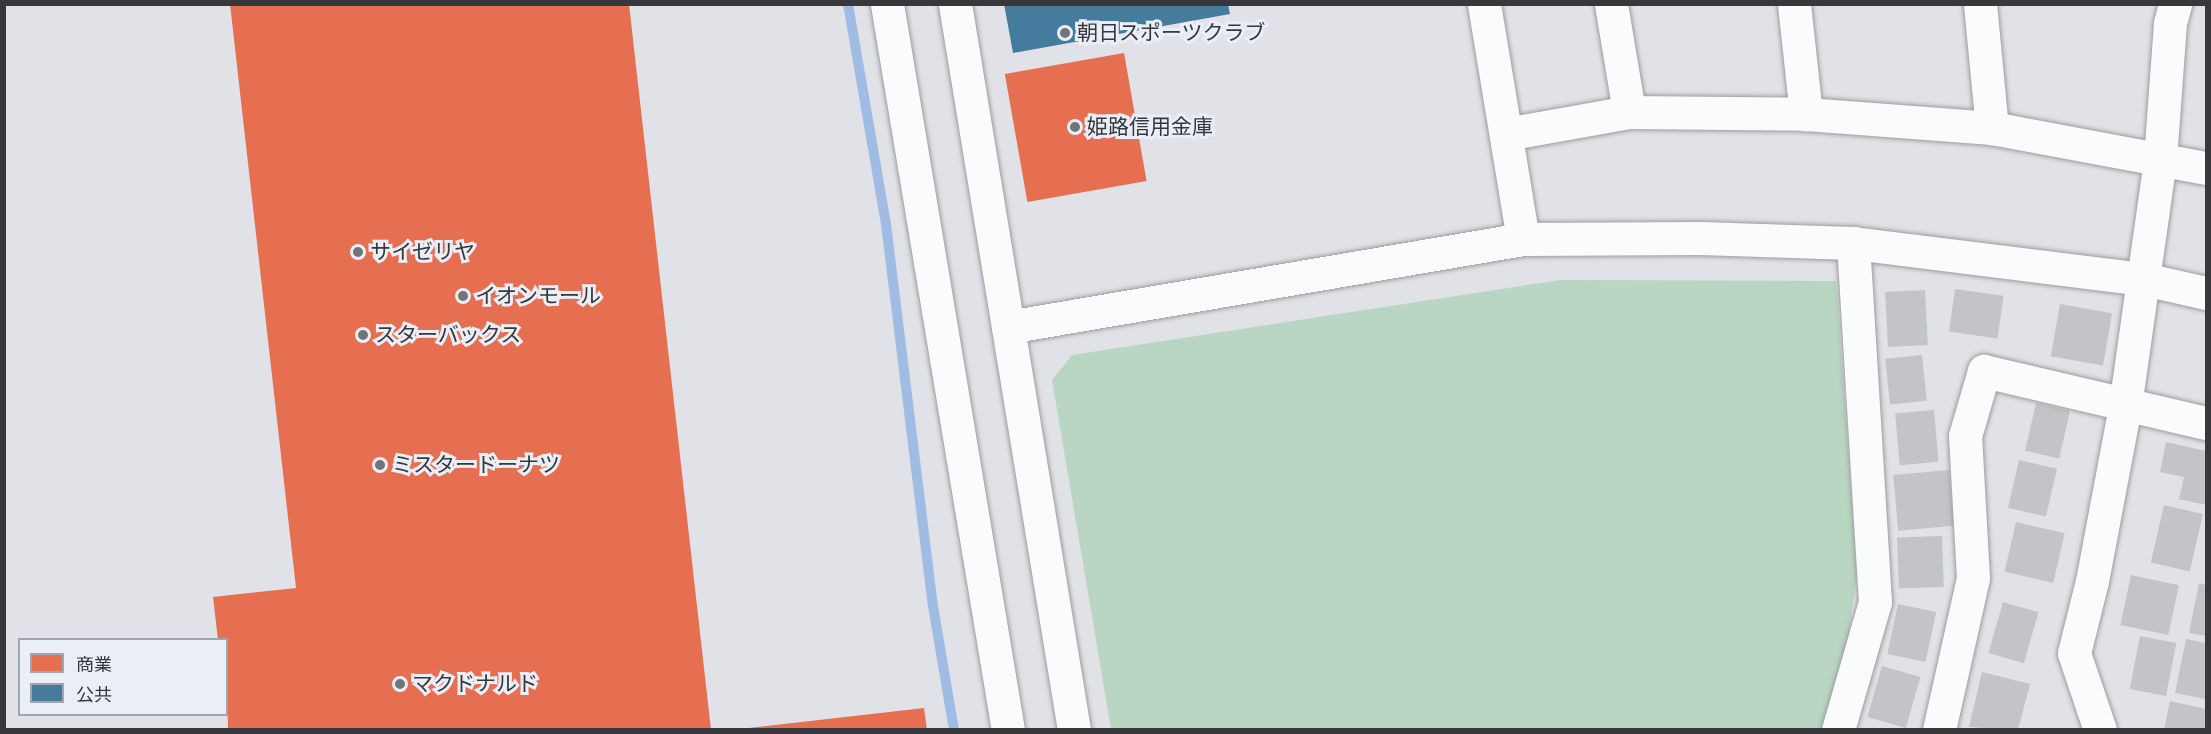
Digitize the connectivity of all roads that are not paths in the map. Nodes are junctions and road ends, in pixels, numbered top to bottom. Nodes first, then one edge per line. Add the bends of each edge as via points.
1 (887, 4) edge
2 (955, 4) edge
3 (1484, 4) edge
4 (1611, 4) edge
5 (1794, 4) edge
6 (1980, 4) edge
7 (2175, 4) edge
8 (1629, 112) junction
9 (1806, 114) junction
10 (1992, 128) junction
11 (1506, 134) junction
12 (2160, 159) junction
13 (2206, 168) edge
14 (1523, 239) junction
15 (1853, 243) junction
16 (2144, 279) junction
17 (2206, 293) edge
18 (1008, 327) junction
19 (2125, 406) junction
20 (2206, 423) edge
21 (1008, 729) edge
22 (1074, 729) edge
23 (1838, 729) edge
24 (1939, 729) edge
25 (2100, 729) edge

1 - 21 street
2 - 18 street
3 - 11 street
4 - 8 street
5 - 9 street
6 - 10 street
7 - 12 street via 2170,23
8 - 9 street
8 - 11 street
9 - 10 street
10 - 12 street
11 - 14 street
12 - 13 street
12 - 16 street
14 - 15 street via 1700,238
14 - 18 street
15 - 16 street
15 - 23 street via 1875,602
16 - 17 street
16 - 19 street
18 - 22 street
19 - 20 street
19 - 24 street via 1984,371 1965,436 1973,578
19 - 25 street via 2092,582 2074,653

